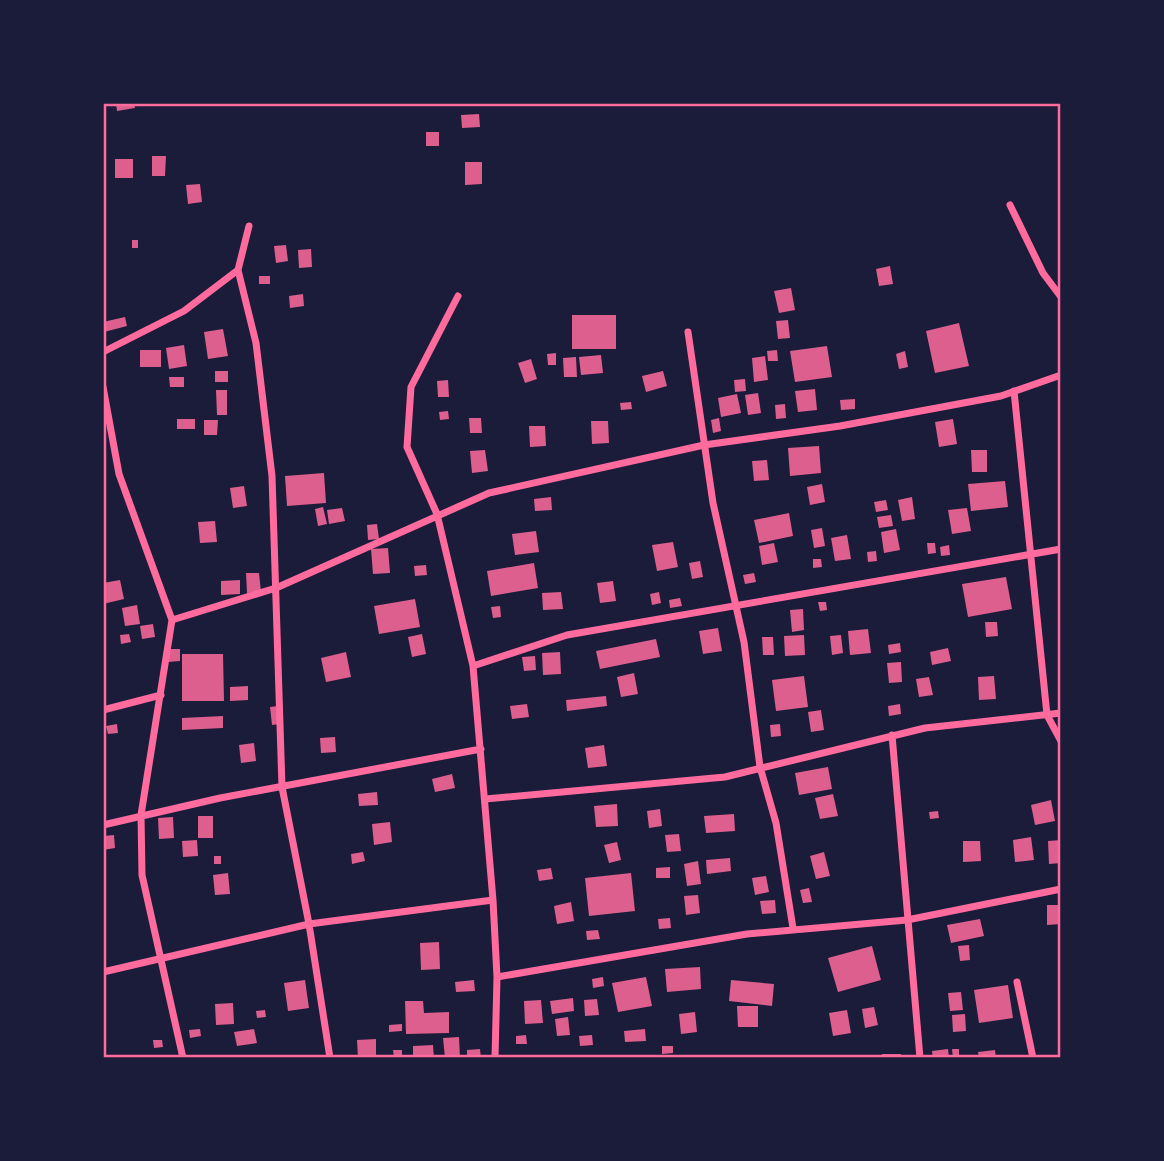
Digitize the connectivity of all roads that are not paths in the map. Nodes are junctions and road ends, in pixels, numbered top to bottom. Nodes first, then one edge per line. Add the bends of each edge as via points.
1 (1010, 205) dead end
2 (249, 226) dead end
3 (238, 270) junction
4 (458, 296) dead end
5 (1061, 297) edge
6 (688, 332) dead end
7 (103, 352) edge
8 (1061, 375) edge
9 (103, 387) edge
10 (1014, 391) junction
11 (704, 445) junction
12 (437, 514) junction
13 (1061, 550) edge
14 (1029, 555) junction
15 (276, 588) junction
16 (736, 604) junction
17 (172, 620) junction
18 (473, 666) junction
19 (161, 695) junction
20 (103, 709) edge
21 (1061, 713) edge
22 (1047, 715) junction
23 (892, 735) junction
24 (1061, 741) edge
25 (481, 749) junction
26 (760, 767) junction
27 (282, 787) junction
28 (485, 799) junction
29 (141, 815) junction
30 (103, 825) edge
31 (1061, 888) edge
32 (494, 900) junction
33 (907, 920) junction
34 (309, 923) junction
35 (793, 928) junction
36 (163, 958) junction
37 (103, 972) edge
38 (497, 978) junction
39 (1017, 982) dead end
40 (183, 1058) edge
41 (330, 1058) edge
42 (495, 1058) edge
43 (920, 1058) edge
44 (1033, 1058) edge

1 - 5 street via 1043,273
2 - 3 street
3 - 7 street via 184,311
3 - 15 street via 256,343 269,450
4 - 12 street via 411,387 407,447
6 - 11 street
8 - 10 street
9 - 17 street via 119,474
10 - 11 street via 840,426
10 - 14 street
11 - 12 street via 489,493
11 - 16 street
12 - 15 street
12 - 18 street
13 - 14 street
14 - 16 street
14 - 22 street
15 - 17 street
15 - 27 street
16 - 18 street via 567,635
16 - 26 street
17 - 19 street
18 - 25 street
19 - 20 street
19 - 29 street
21 - 22 street
22 - 23 street
22 - 24 street
23 - 26 street
23 - 33 street
25 - 27 street
25 - 28 street
26 - 28 street via 725,777
26 - 35 street via 776,823
27 - 29 street
27 - 34 street
28 - 32 street
29 - 30 street
29 - 36 street via 142,875
31 - 33 street
32 - 34 street
32 - 38 street
33 - 35 street
33 - 43 street
34 - 36 street
34 - 41 street
35 - 38 street
36 - 37 street
36 - 40 street
38 - 42 street
39 - 44 street

